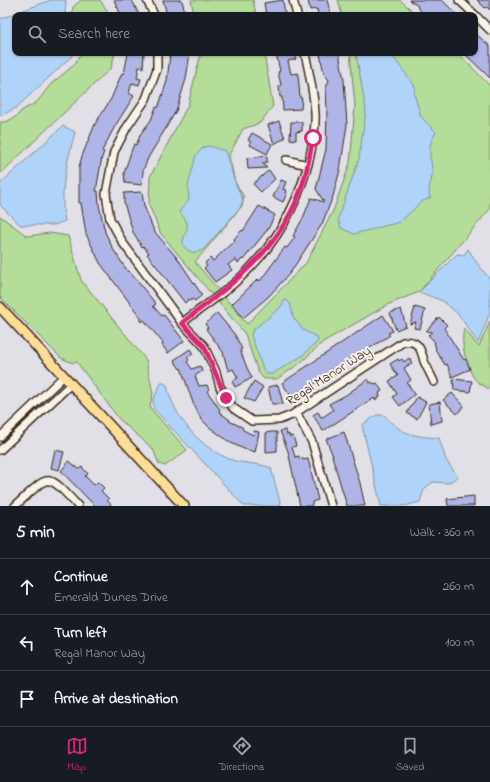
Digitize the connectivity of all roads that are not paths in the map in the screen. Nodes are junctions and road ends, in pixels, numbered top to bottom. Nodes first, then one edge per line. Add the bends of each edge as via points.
1 (147, 0) edge
2 (293, 0) edge
3 (459, 0) edge
4 (153, 12) edge
5 (296, 12) edge
6 (472, 12) edge
7 (478, 18) edge
8 (490, 29) edge
9 (157, 56) edge
10 (305, 56) edge
11 (286, 160) dead end
12 (308, 165) junction
13 (0, 307) edge
14 (182, 323) junction
15 (64, 376) junction
16 (434, 382) dead end
17 (71, 384) junction
18 (296, 412) junction
19 (0, 437) edge
20 (0, 450) edge
21 (15, 506) edge
22 (78, 506) edge
23 (184, 506) edge
24 (331, 506) edge

1 - 4 street
2 - 5 street
3 - 6 street
7 - 8 street
9 - 14 street, Regal Manor Way via 157,68 146,99 114,152 106,194 110,219 123,244
10 - 12 street via 315,114
11 - 12 street
12 - 14 street via 292,210 268,248 250,269
13 - 15 main road
14 - 18 street, Regal Manor Way via 204,346 223,392 233,408 243,416 252,421 279,420
15 - 17 main road
15 - 19 street
16 - 18 street, Regal Manor Way via 422,350 416,343 403,342
17 - 20 street
17 - 23 main road
18 - 24 street via 312,442
21 - 22 street via 48,480 57,483

